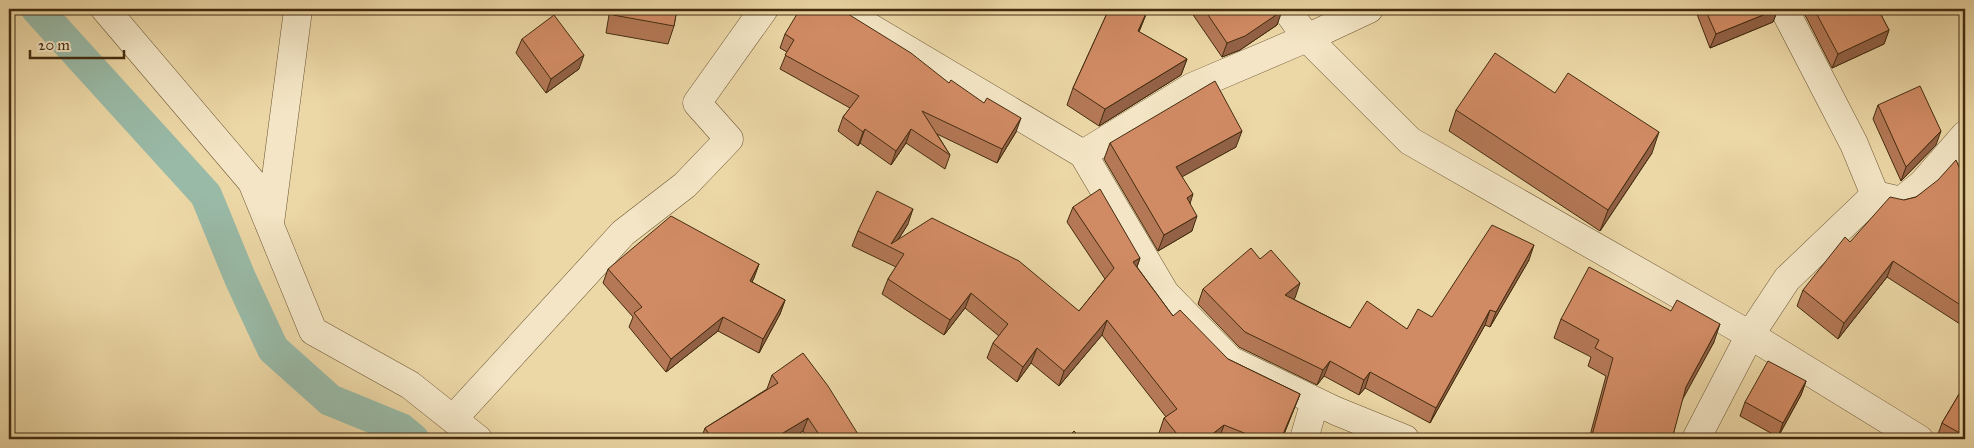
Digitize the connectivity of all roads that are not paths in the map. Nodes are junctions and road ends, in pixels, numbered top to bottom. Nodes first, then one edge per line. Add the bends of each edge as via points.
1 (105, 9) edge
2 (764, 9) edge
3 (839, 9) edge
4 (1286, 9) edge
5 (1369, 9) edge
6 (1784, 9) edge
7 (298, 10) edge
8 (1307, 38) junction
9 (1965, 135) edge
10 (1083, 154) junction
11 (1875, 195) junction
12 (270, 225) junction
13 (1750, 335) junction
14 (1315, 401) junction
15 (453, 419) junction
16 (478, 439) edge
17 (1304, 439) edge
18 (1405, 439) edge
19 (1696, 439) edge
20 (1919, 439) edge

1 - 12 street via 252,182
2 - 15 street via 697,103 729,139 685,185 623,233
3 - 10 street
4 - 8 street
5 - 8 street
6 - 11 street via 1854,144
7 - 12 street
8 - 10 street via 1192,87
8 - 13 street via 1410,141
9 - 11 street via 1922,184 1901,201
10 - 14 street via 1165,293 1230,360
11 - 13 street via 1787,278
12 - 15 street via 313,331 410,385
13 - 19 street
13 - 20 street
14 - 17 street
14 - 18 street
15 - 16 street

